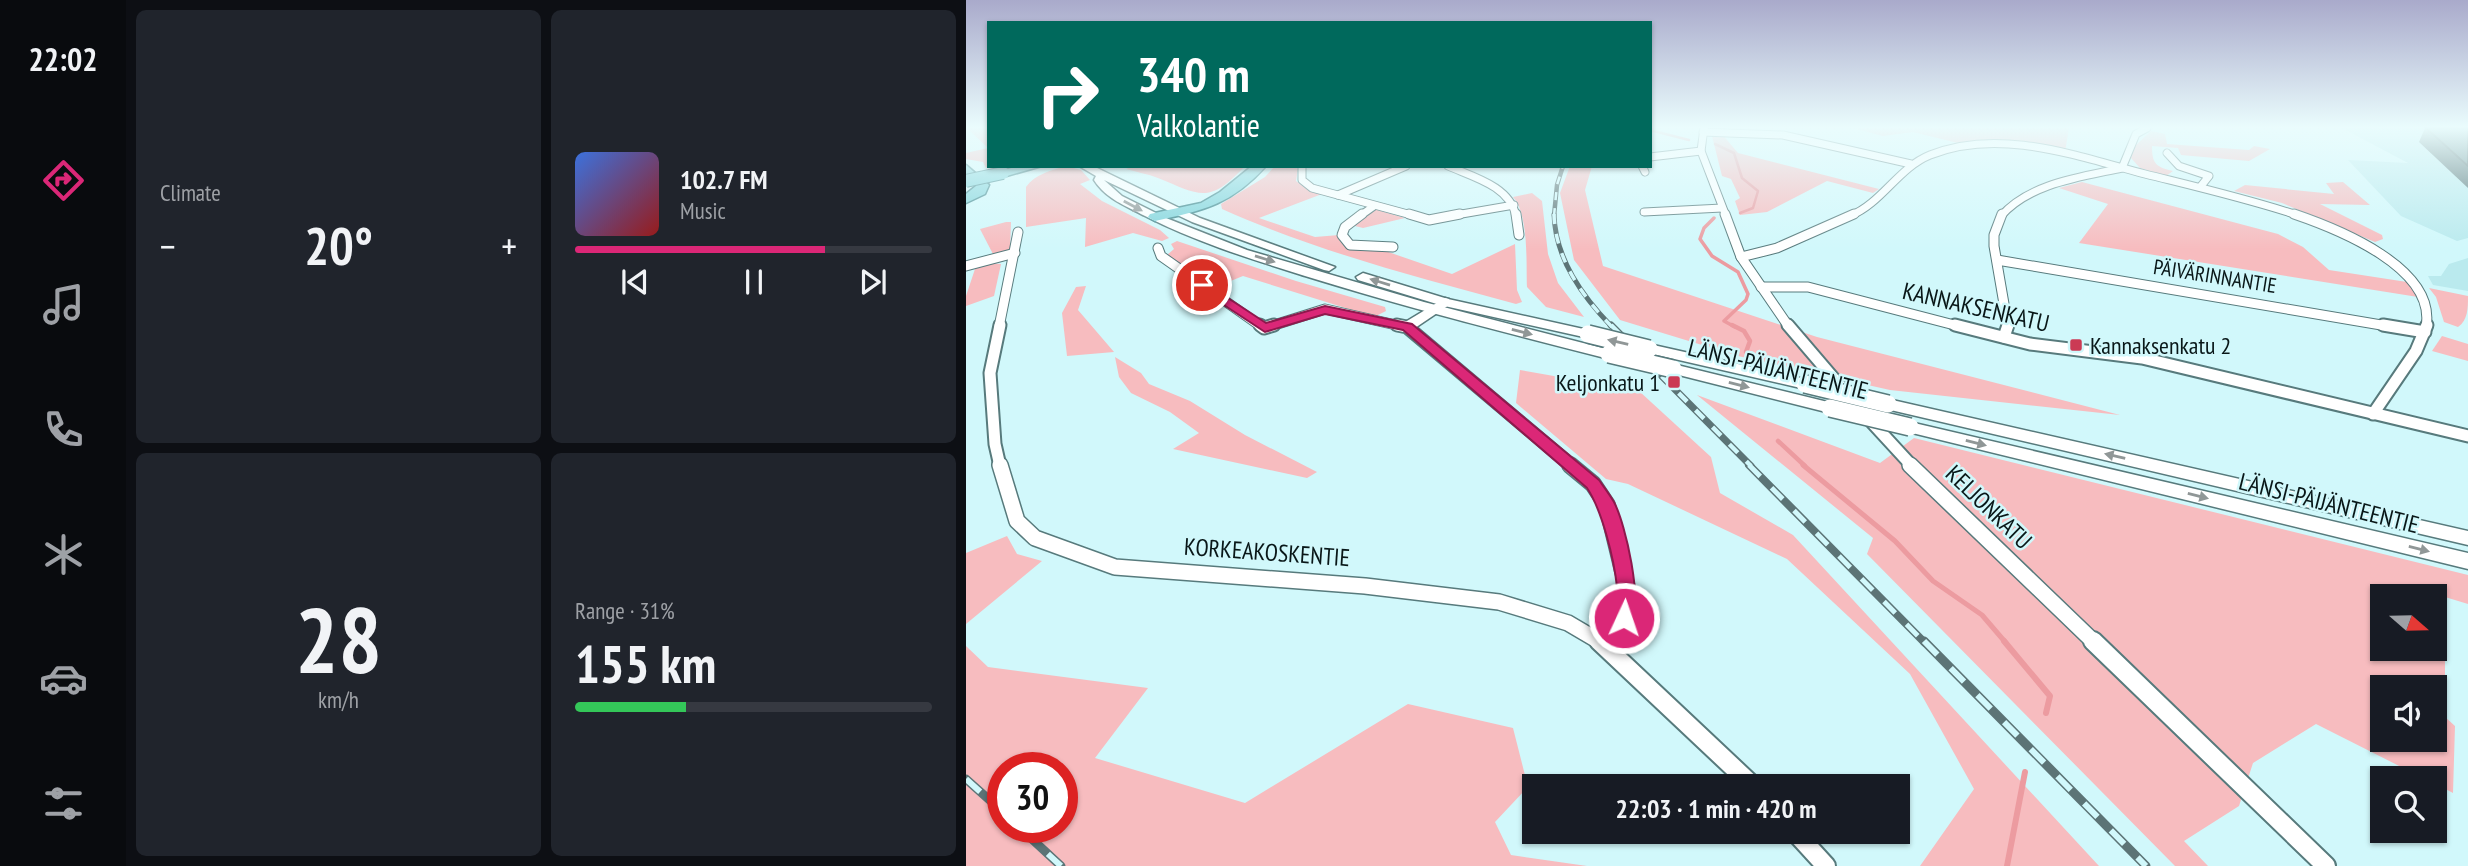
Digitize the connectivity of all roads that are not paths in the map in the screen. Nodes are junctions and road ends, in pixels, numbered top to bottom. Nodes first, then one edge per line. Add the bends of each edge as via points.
1 (1025, 168) edge
2 (1089, 168) edge
3 (1257, 168) edge
4 (1302, 168) edge
5 (1400, 168) edge
6 (1453, 168) edge
7 (1707, 168) edge
8 (1907, 168) edge
9 (2120, 168) edge
10 (2124, 168) edge
11 (2183, 168) edge
12 (966, 169) edge
13 (1101, 177) junction
14 (966, 181) edge
15 (2201, 186) dead end
16 (1338, 195) junction
17 (966, 199) edge
18 (1514, 205) junction
19 (1374, 206) junction
20 (1722, 208) junction
21 (1176, 211) junction
22 (1644, 212) dead end
23 (1155, 218) junction
24 (1018, 232) dead end
25 (1519, 235) dead end
26 (1393, 247) dead end
27 (1158, 248) dead end
28 (1016, 253) junction
29 (1741, 257) junction
30 (1997, 260) junction
31 (966, 266) edge
32 (1761, 287) junction
33 (1445, 302) junction
34 (1432, 310) junction
35 (1407, 327) junction
36 (2425, 332) junction
37 (2004, 337) junction
38 (2373, 414) junction
39 (2468, 436) edge
40 (2468, 538) edge
41 (2468, 561) edge
42 (1604, 644) junction
43 (1742, 774) edge
44 (1806, 844) edge
45 (1826, 866) edge
46 (2326, 866) edge

1 - 14 highway, bridge
2 - 13 main road, LÄNSI-PÄIJÄNTEENTIE
3 - 21 highway via 1205,205
4 - 16 street via 1302,180 1312,188
5 - 16 street
6 - 18 street via 1499,191
7 - 20 street, KELJONKATU
8 - 29 street via 1867,208 1773,249
9 - 30 street via 2043,189 2012,203 2000,214 1994,232
10 - 36 street via 2282,209 2371,248 2407,275 2422,296 2428,313
11 - 15 street via 2209,176
12 - 17 highway via 984,185
13 - 21 main road, LÄNSI-PÄIJÄNTEENTIE
13 -> 23 main road, LÄNSI-PÄIJÄNTEENTIE via 1105,189
16 - 19 street
18 - 19 street via 1429,220
18 - 25 street
19 - 26 street via 1345,226 1342,235 1350,244
20 - 22 street
20 - 29 street, KELJONKATU
21 - 23 highway
33 -> 21 main road, LÄNSI-PÄIJÄNTEENTIE via 1251,242
23 -> 34 main road, LÄNSI-PÄIJÄNTEENTIE via 1221,246
24 - 28 street, KORKEAKOSKENTIE
27 - 35 street via 1161,256 1265,328 1325,310
28 - 31 street
28 - 42 street, KORKEAKOSKENTIE via 990,373 995,444 1005,487 1017,521 1035,538 1115,567 1365,586 1499,602 1567,623
29 - 32 street, KELJONKATU
30 - 36 street, PÄIVÄRINNANTIE
30 - 37 street via 2008,327
32 - 37 street, KANNAKSENKATU via 1808,287
32 - 46 street, KELJONKATU via 1793,332 1917,472
33 - 34 street
40 -> 33 main road, LÄNSI-PÄIJÄNTEENTIE, bridge
34 - 35 street
34 -> 41 main road, LÄNSI-PÄIJÄNTEENTIE, bridge
35 - 42 street via 1593,484 1607,505 1627,588 1624,618
36 - 38 street
37 - 38 street, KANNAKSENKATU via 2142,358
38 - 39 street, KANNAKSENKATU
42 - 43 street, KORKEAKOSKENTIE
44 - 45 street

